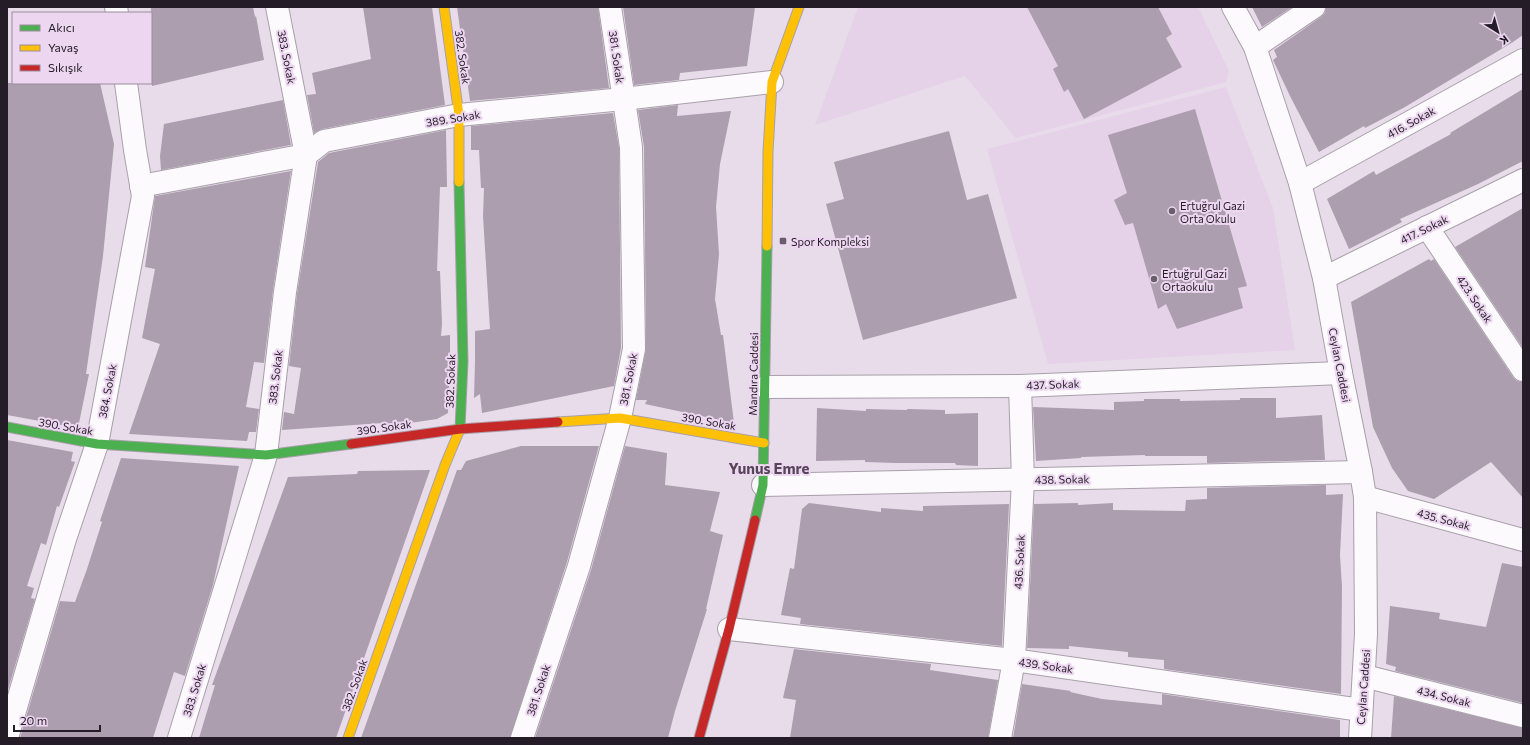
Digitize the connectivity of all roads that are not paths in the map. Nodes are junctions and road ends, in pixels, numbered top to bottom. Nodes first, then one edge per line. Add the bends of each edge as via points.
1 (277, 7) edge
2 (444, 7) edge
3 (610, 7) edge
4 (799, 7) edge
5 (1233, 7) edge
6 (1314, 7) edge
7 (1255, 47) junction
8 (1523, 60) edge
9 (772, 82) junction
10 (126, 84) edge
11 (623, 99) junction
12 (459, 115) junction
13 (306, 155) junction
14 (1523, 180) edge
15 (1300, 183) junction
16 (141, 186) junction
17 (1427, 228) junction
18 (1324, 278) junction
19 (1523, 370) edge
20 (1341, 373) junction
21 (1020, 386) junction
22 (765, 387) junction
23 (620, 418) junction
24 (7, 427) edge
25 (460, 429) junction
26 (764, 443) junction
27 (97, 444) junction
28 (266, 455) junction
29 (1361, 472) junction
30 (1023, 480) junction
31 (763, 485) junction
32 (1365, 497) junction
33 (1523, 540) edge
34 (728, 629) junction
35 (1014, 660) junction
36 (1364, 676) junction
37 (1362, 710) junction
38 (1523, 716) edge
39 (704, 737) edge
40 (7, 738) edge
41 (179, 738) edge
42 (348, 738) edge
43 (522, 738) edge
44 (1000, 738) edge
45 (1360, 738) edge

1 - 13 street, 383. Sokak
2 - 12 street, 382. Sokak
3 - 11 street, 381. Sokak
4 - 9 street, Mandıra Caddesi
5 - 7 street, Ceylan Caddesi
6 - 7 street
7 - 15 street, Ceylan Caddesi
8 - 15 street, 416. Sokak
9 - 11 street, 389. Sokak
9 - 22 street, Mandıra Caddesi via 768,160
10 - 16 street, 384. Sokak
11 - 12 street, 389. Sokak
11 - 23 street, 381. Sokak via 631,147 634,350
12 - 13 street, 389. Sokak via 324,141
12 - 25 street, 382. Sokak via 463,361
13 - 16 street, 389. Sokak
13 - 28 street, 383. Sokak via 285,292
14 - 17 street, 417. Sokak
15 - 18 street, Ceylan Caddesi
16 - 27 street, 384. Sokak via 143,196
17 - 18 street, 417. Sokak
17 - 19 street, 423. Sokak
18 - 20 street, Ceylan Caddesi
20 - 21 street, 437. Sokak
20 - 29 street, Ceylan Caddesi
21 - 22 street, 437. Sokak
21 - 30 street, 436. Sokak
22 - 26 street, Mandıra Caddesi
23 - 25 street, 390. Sokak
23 - 26 street, 390. Sokak
23 - 43 street, 381. Sokak via 579,566
24 - 27 street, 390. Sokak
25 - 28 street, 390. Sokak
25 - 42 street, 382. Sokak
26 - 31 street, Mandıra Caddesi
27 - 28 street, 390. Sokak
27 - 40 street, 384. Sokak via 65,539
28 - 41 street, 383. Sokak
29 - 30 street, 438. Sokak
29 - 32 street, Ceylan Caddesi
30 - 31 street, 438. Sokak
30 - 35 street, 436. Sokak
31 - 34 street, Mandıra Caddesi
32 - 33 street, 435. Sokak
32 - 36 street, Ceylan Caddesi
34 - 35 street, 439. Sokak
34 - 39 street, Mandıra Caddesi
35 - 37 street, 439. Sokak
35 - 44 street, 436. Sokak
36 - 37 street, Ceylan Caddesi
36 - 38 street, 434. Sokak
37 - 45 street, Ceylan Caddesi

